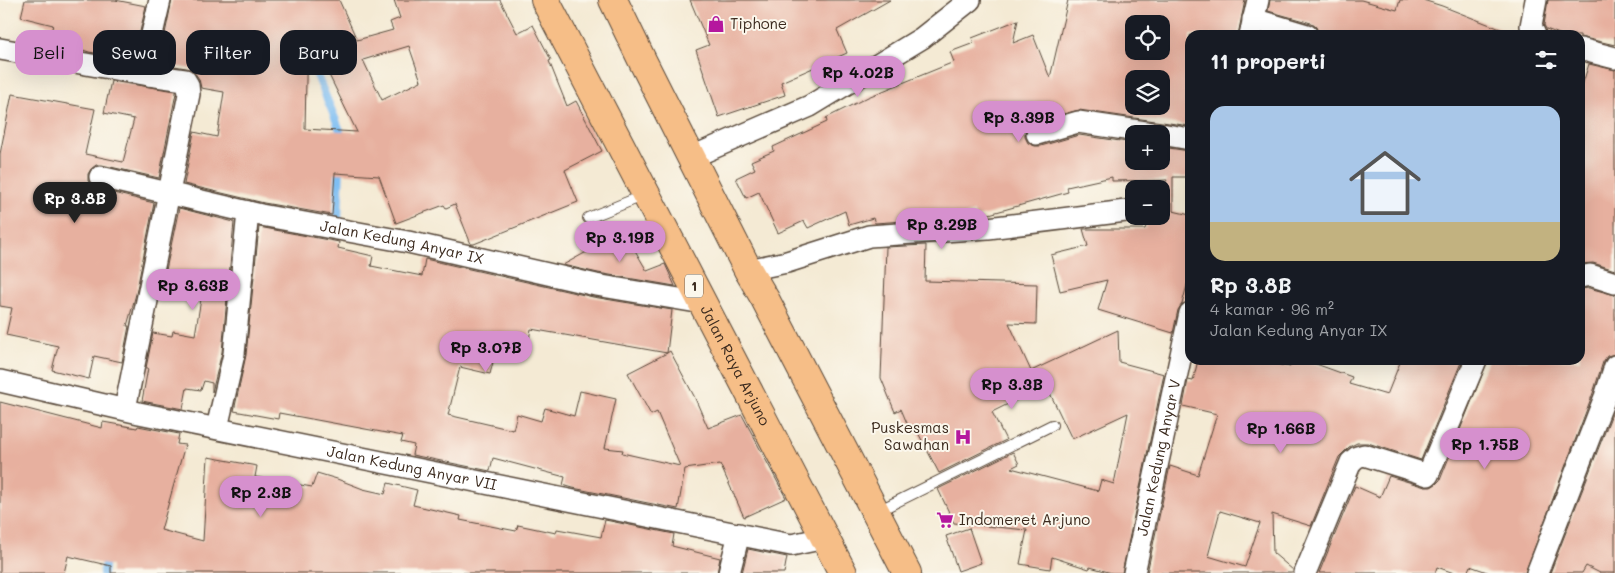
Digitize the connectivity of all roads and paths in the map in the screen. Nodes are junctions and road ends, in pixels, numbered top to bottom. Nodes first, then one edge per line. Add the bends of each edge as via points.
1 (160, 0) edge
2 (545, 0) edge
3 (613, 0) edge
4 (970, 0) edge
5 (1536, 0) edge
6 (1254, 18) edge
7 (153, 30) edge
8 (1291, 30) edge
9 (1533, 30) edge
10 (0, 49) edge
11 (1585, 50) edge
12 (1615, 58) edge
13 (93, 65) edge
14 (149, 75) edge
15 (1125, 128) edge
16 (1037, 134) dead end
17 (1170, 136) edge
18 (1185, 138) edge
19 (692, 157) junction
20 (100, 177) dead end
21 (172, 194) junction
22 (646, 194) junction
23 (1125, 211) edge
24 (248, 212) junction
25 (588, 218) dead end
26 (748, 270) junction
27 (1585, 276) edge
28 (1615, 283) edge
29 (703, 302) junction
30 (1185, 336) edge
31 (1474, 365) edge
32 (1615, 366) edge
33 (0, 381) edge
34 (130, 411) junction
35 (1052, 425) dead end
36 (217, 428) junction
37 (875, 512) junction
38 (739, 534) junction
39 (825, 538) junction
40 (729, 573) edge
41 (843, 573) edge
42 (907, 573) edge
43 (1134, 573) edge
44 (1306, 573) edge
45 (1537, 573) edge

1 - 7 street
2 - 22 highway, Jalan Raya Arjuno / 1
3 - 19 highway
4 - 19 street via 922,38 810,106
5 - 9 street
6 - 8 street
10 - 13 street
11 - 12 street
14 - 21 street via 185,80 188,85
15 - 16 street via 1078,122
17 - 18 street
19 - 26 highway
20 - 21 street, Jalan Kedung Anyar IX
21 - 24 street, Jalan Kedung Anyar IX
21 - 34 street
22 - 25 lane
22 - 29 highway, Jalan Raya Arjuno / 1
23 - 26 street via 988,228 869,236 788,262
24 - 29 street, Jalan Kedung Anyar IX via 408,242 596,285
24 - 36 street via 234,354
26 - 37 highway
27 - 28 street
29 - 39 highway, Jalan Raya Arjuno / 1
30 - 43 street, Jalan Kedung Anyar V
31 - 44 street via 1428,475 1364,455 1351,462
32 - 45 street
33 - 34 street, Jalan Kedung Anyar VII
34 - 36 street, Jalan Kedung Anyar VII
35 - 37 lane
36 - 38 street, Jalan Kedung Anyar VII
37 - 42 highway
38 - 39 street, Jalan Kedung Anyar VII via 791,545
38 - 40 street
39 - 41 highway, Jalan Raya Arjuno / 1

